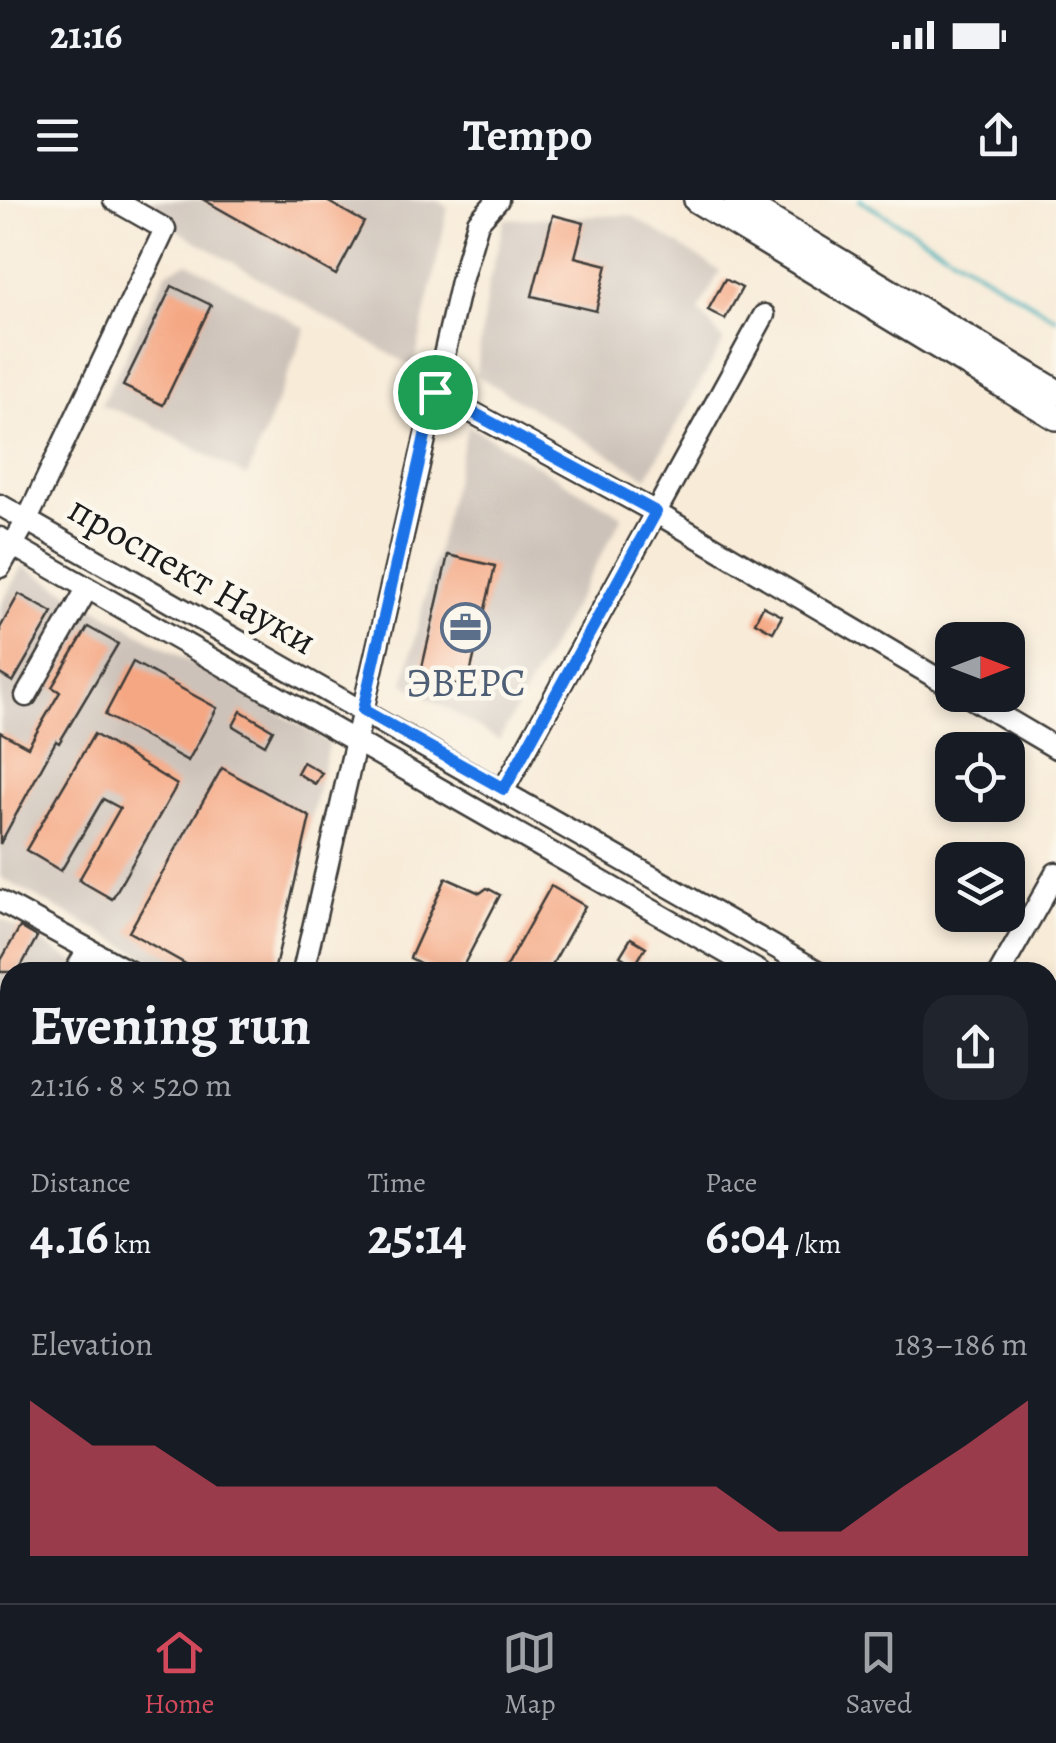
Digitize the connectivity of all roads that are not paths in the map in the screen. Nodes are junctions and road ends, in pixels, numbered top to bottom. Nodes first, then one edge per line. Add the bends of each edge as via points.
1 (114, 200) edge
2 (469, 200) edge
3 (498, 200) edge
4 (697, 200) edge
5 (737, 200) edge
6 (478, 222) junction
7 (764, 315) dead end
8 (435, 392) junction
9 (1056, 392) edge
10 (1056, 417) edge
11 (0, 505) edge
12 (656, 512) junction
13 (27, 520) junction
14 (6, 542) edge
15 (0, 567) edge
16 (86, 589) junction
17 (935, 677) edge
18 (26, 696) dead end
19 (363, 710) junction
20 (995, 712) edge
21 (355, 743) junction
22 (1056, 748) edge
23 (504, 789) junction
24 (1056, 873) edge
25 (0, 901) edge
26 (88, 949) junction
27 (81, 962) edge
28 (112, 962) edge
29 (305, 962) edge
30 (742, 962) edge
31 (802, 962) edge
32 (1006, 962) edge

1 - 13 street via 165,228
2 - 6 street
3 - 6 street
4 - 10 main road
5 - 9 main road
6 - 8 street
7 - 12 street
8 - 12 street
8 - 19 street
11 - 13 street, проспект Науки
12 - 17 street
12 - 23 street
13 - 14 street
13 - 19 street, проспект Науки
14 - 15 street
14 - 16 street, проспект Науки
16 - 18 street
16 - 21 street, проспект Науки
19 - 21 street
19 - 23 street, проспект Науки
20 - 22 street
21 - 29 street
21 - 30 street, проспект Науки
23 - 31 street, проспект Науки
24 - 32 street
25 - 26 street
26 - 27 street
26 - 28 street

